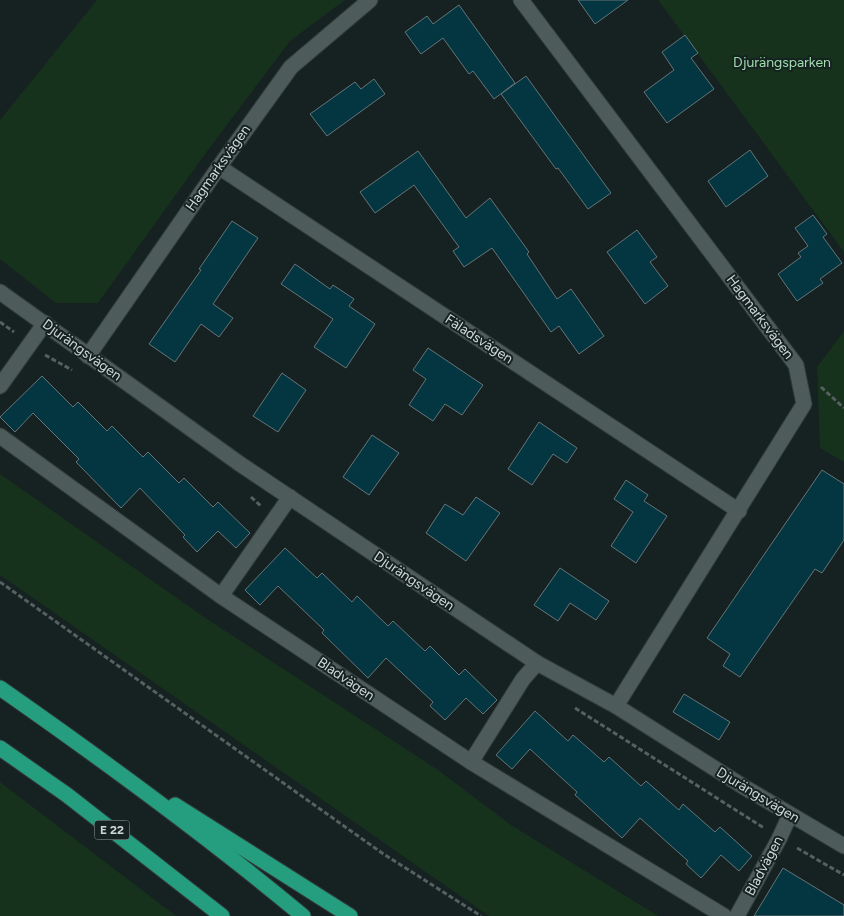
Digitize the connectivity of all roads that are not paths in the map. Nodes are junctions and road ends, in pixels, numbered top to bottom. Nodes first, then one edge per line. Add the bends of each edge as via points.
1 (370, 0) edge
2 (521, 0) edge
3 (219, 167) junction
4 (0, 292) edge
5 (45, 323) junction
6 (88, 356) junction
7 (0, 386) edge
8 (0, 436) edge
9 (290, 497) junction
10 (739, 511) junction
11 (220, 596) junction
12 (538, 663) junction
13 (0, 688) edge
14 (616, 706) junction
15 (0, 748) edge
16 (94, 753) junction
17 (471, 762) junction
18 (790, 815) junction
19 (844, 846) edge
20 (222, 916) edge
21 (303, 916) edge
22 (350, 916) edge
23 (724, 916) edge
24 (737, 916) edge

1 - 3 street, Hagmarksvägen via 291,67
2 - 10 street, Hagmarksvägen via 796,365 804,404
3 - 6 street, Hagmarksvägen
3 - 10 street, Fäladsvägen
4 - 5 street, Djurängsvägen
5 - 6 street, Djurängsvägen
5 - 7 street
6 - 9 street, Djurängsvägen
8 - 11 street, Bladvägen
9 - 11 street
9 - 12 street, Djurängsvägen
10 - 14 street, Hagmarksvägen
11 - 17 street, Bladvägen
12 - 14 street, Djurängsvägen
12 - 17 street via 523,679
13 - 16 highway
14 - 18 street, Djurängsvägen
15 - 20 highway, E 22 via 67,794
16 - 21 highway
16 - 22 highway
17 - 23 street, Bladvägen
18 - 19 street, Djurängsvägen
18 - 24 street, Bladvägen

